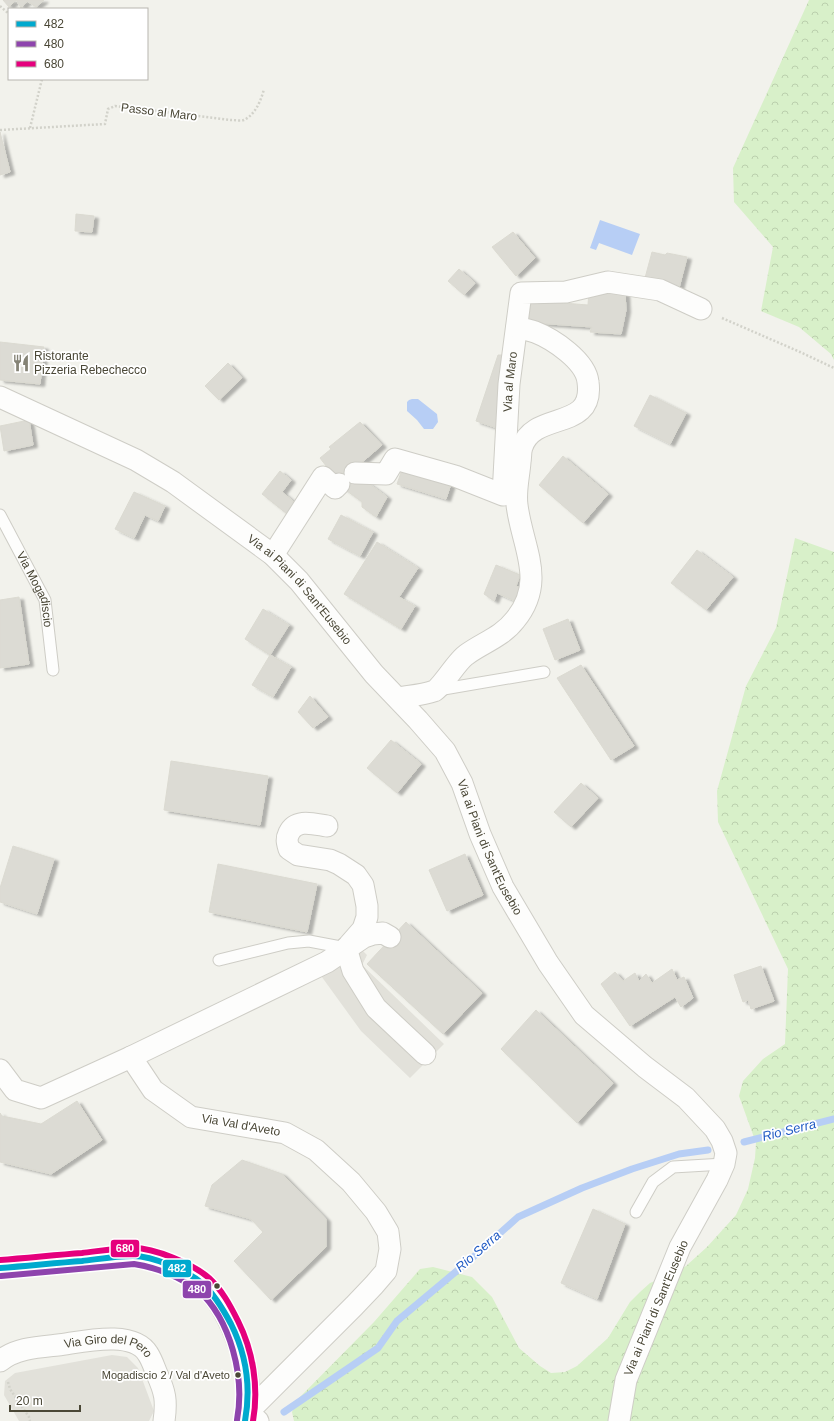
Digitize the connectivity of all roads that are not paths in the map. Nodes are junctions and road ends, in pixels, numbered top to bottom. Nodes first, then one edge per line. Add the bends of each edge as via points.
1 (701, 309) road end
2 (517, 327) junction
3 (0, 397) edge
4 (0, 515) edge
5 (273, 555) junction
6 (53, 670) dead end
7 (544, 672) dead end
8 (435, 690) junction
9 (398, 698) junction
10 (327, 826) dead end
11 (390, 937) dead end
12 (346, 948) junction
13 (219, 960) dead end
14 (424, 1054) dead end
15 (131, 1057) junction
16 (0, 1070) edge
17 (724, 1164) junction
18 (636, 1212) dead end
19 (0, 1268) edge
20 (4, 1370) edge
21 (250, 1418) edge
22 (164, 1421) edge
23 (619, 1421) edge

1 - 2 street, Via al Maro via 660,290 608,282 566,292 521,292
2 - 5 street, Via al Maro via 509,384 503,495 456,476 395,459 386,474 361,472 347,478 335,488 323,477
2 - 8 street via 551,340 578,362 588,380 588,398 583,408 574,416 534,431 522,447 517,504 531,566 531,586 524,608 501,634 465,655
3 - 5 street, Via ai Piani di Sant'Eusebio via 136,460 173,482
4 - 6 lane, Via Mogadiscio via 45,600
5 - 9 street, Via ai Piani di Sant'Eusebio via 299,581 374,674
7 - 8 lane
8 - 9 street
9 - 17 street, Via ai Piani di Sant'Eusebio via 444,751 462,783 503,887 563,985 584,1015 686,1098 715,1129 726,1153
10 - 12 street via 306,823 296,825 286,841 289,849 298,855 330,860 348,869 363,885 367,917 363,929
11 - 12 street via 383,933 373,934
12 - 13 lane via 309,941 288,943
12 - 14 street via 352,971 376,1008
12 - 15 street via 327,962
15 - 16 street via 41,1098 15,1090
15 - 21 street, Via Val d'Aveto via 153,1090 191,1116 285,1133 316,1150 351,1182 376,1212 388,1232 390,1249 386,1271
17 - 18 lane via 673,1168 653,1182
17 - 23 street, Via ai Piani di Sant'Eusebio via 680,1247 626,1380
19 - 21 street via 134,1256 156,1259 176,1267 203,1284 217,1300 235,1335 245,1363
20 - 22 street, Via Giro del Pero via 18,1351 99,1339 125,1339 148,1353 164,1391

